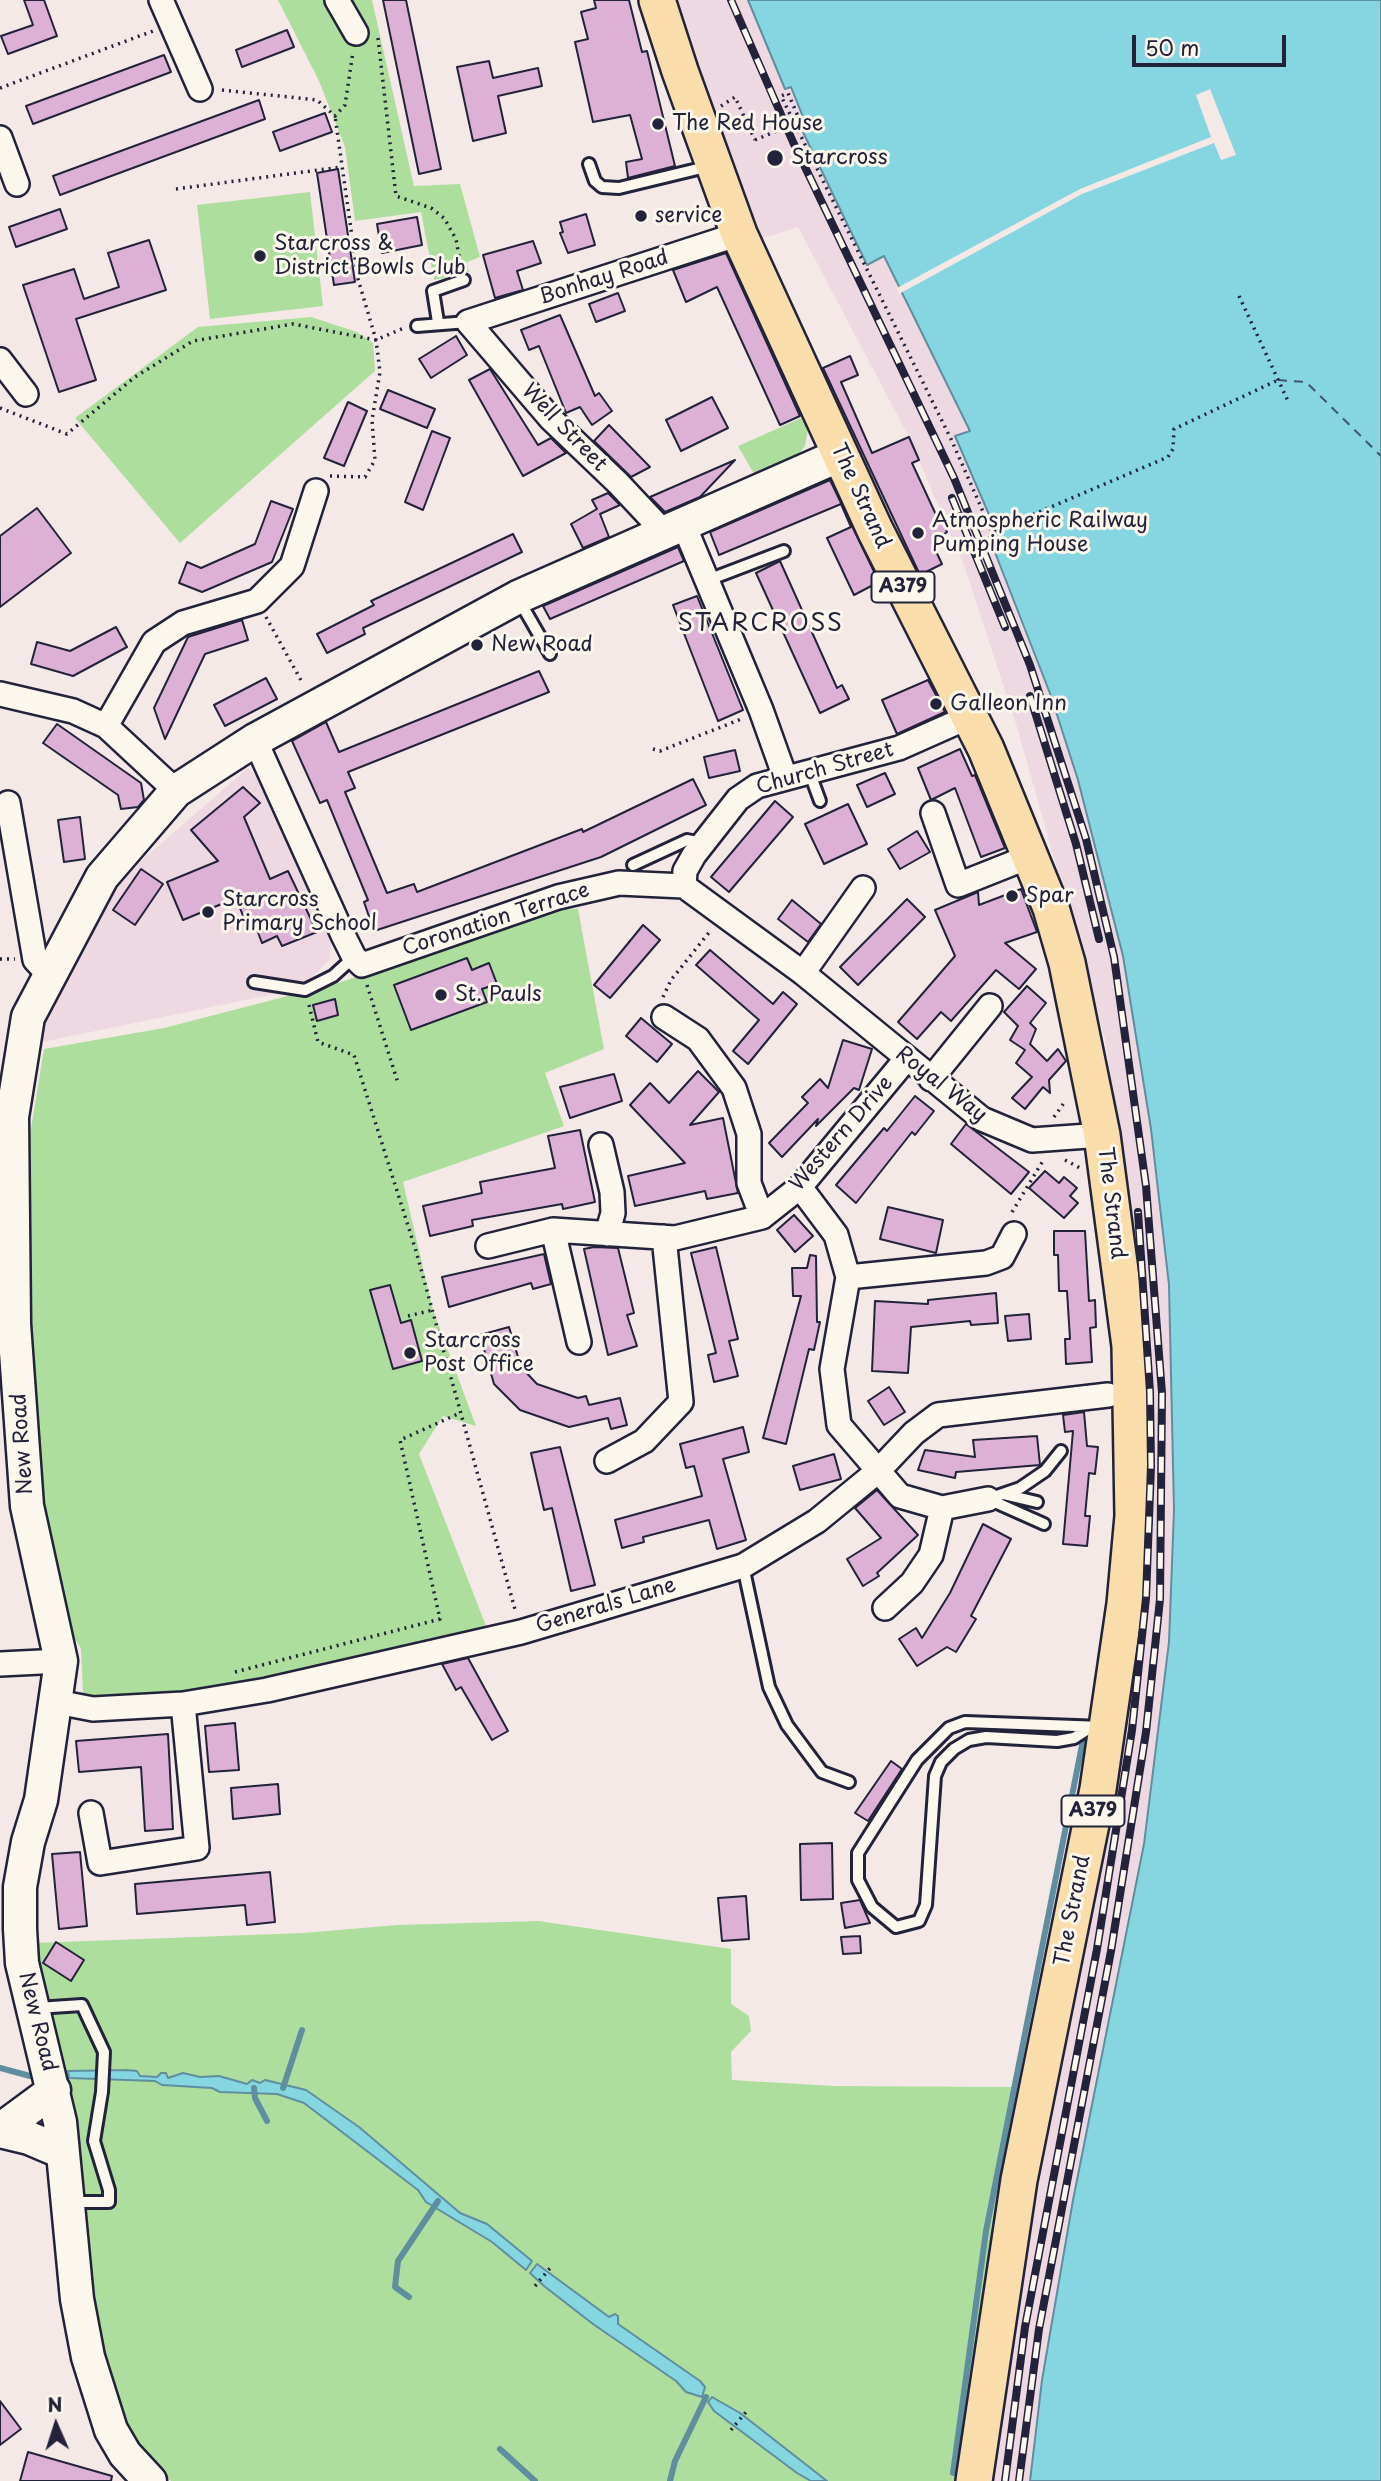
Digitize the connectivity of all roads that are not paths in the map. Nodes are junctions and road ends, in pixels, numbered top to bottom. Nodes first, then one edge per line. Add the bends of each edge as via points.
1 (161, 0) edge
2 (338, 0) edge
3 (659, 0) edge
4 (366, 30) road end
5 (200, 89) dead end
6 (0, 138) edge
7 (589, 164) dead end
8 (713, 166) junction
9 (17, 184) dead end
10 (739, 234) junction
11 (464, 280) road end
12 (438, 322) junction
13 (468, 322) junction
14 (417, 326) road end
15 (0, 360) edge
16 (26, 394) dead end
17 (840, 455) junction
18 (316, 491) road end
19 (673, 527) junction
20 (784, 551) dead end
21 (708, 580) junction
22 (518, 597) junction
23 (550, 654) dead end
24 (0, 694) edge
25 (971, 716) junction
26 (106, 726) junction
27 (255, 740) junction
28 (808, 770) junction
29 (785, 777) junction
30 (176, 791) junction
31 (820, 801) dead end
32 (8, 803) dead end
33 (933, 813) dead end
34 (703, 843) junction
35 (1031, 856) junction
36 (633, 865) dead end
37 (684, 886) junction
38 (863, 888) dead end
39 (358, 961) junction
40 (803, 973) junction
41 (49, 975) junction
42 (254, 982) dead end
43 (990, 1006) dead end
44 (664, 1017) road end
45 (907, 1058) junction
46 (931, 1079) junction
47 (6, 1117) edge
48 (1102, 1135) junction
49 (601, 1145) dead end
50 (800, 1187) junction
51 (762, 1217) junction
52 (552, 1230) junction
53 (607, 1234) junction
54 (1014, 1234) road end
55 (664, 1237) junction
56 (488, 1246) dead end
57 (848, 1277) junction
58 (579, 1342) dead end
59 (1108, 1395) dead end
60 (1061, 1451) dead end
61 (607, 1461) dead end
62 (878, 1471) junction
63 (996, 1497) junction
64 (1037, 1502) dead end
65 (942, 1508) junction
66 (1044, 1524) dead end
67 (743, 1566) junction
68 (884, 1608) dead end
69 (61, 1661) junction
70 (0, 1664) edge
71 (57, 1702) junction
72 (183, 1704) junction
73 (1099, 1727) junction
74 (849, 1782) dead end
75 (91, 1813) dead end
76 (33, 2009) junction
77 (54, 2090) junction
78 (0, 2131) edge
79 (62, 2152) junction
80 (67, 2202) junction
81 (150, 2481) edge
82 (974, 2481) edge

1 - 5 street
2 - 4 street
3 - 8 main road, The Strand / A379
6 - 9 street
7 - 8 lane via 602,187 619,188
8 - 10 main road, The Strand / A379
10 - 13 street, Bonhay Road
10 - 17 main road, The Strand / A379
11 - 12 lane via 433,291
12 - 13 lane
12 - 14 lane
13 - 19 street, Well Street via 551,419 618,483
15 - 16 street
17 - 19 street, New Road
17 - 25 main road, The Strand / A379
18 - 26 street via 292,565 257,601 183,622 153,642
19 - 21 street, Well Street
19 - 22 street, New Road
20 - 21 lane
21 - 29 street, Well Street
22 - 23 lane
22 - 27 street, New Road
24 - 26 street via 73,712
25 - 28 street, Church Street via 899,748
25 - 35 main road, The Strand / A379
26 - 30 street
27 - 30 street, New Road
27 - 39 street
28 - 29 street, Church Street
28 - 31 lane
29 - 34 street, Church Street via 757,786 738,799
30 - 41 street, New Road via 102,877
32 - 41 street via 35,960
33 - 35 street via 958,885
34 - 36 lane via 687,840
34 - 37 street, Church Street via 685,871
35 - 48 main road, The Strand / A379 via 1067,963
37 - 39 street, Coronation Terrace via 619,883 558,897
37 - 40 street, Royal Way
38 - 40 street
39 - 42 lane via 305,990
40 - 45 street, Royal Way
41 - 47 street, New Road via 28,1017
43 - 46 street
44 - 51 street via 698,1039 734,1088 749,1134 749,1183
45 - 46 street, Royal Way
45 - 50 street, Western Drive
46 - 48 street, Royal Way via 982,1119 1022,1137
47 - 69 street, New Road via 27,1506
48 - 73 main road, The Strand / A379 via 1130,1346 1134,1441 1126,1592
49 - 53 street via 612,1192
50 - 51 street, Western Drive
50 - 57 street via 836,1235
51 - 55 street, Western Drive
52 - 53 street, Western Drive
52 - 56 street, Western Drive
52 - 58 street
53 - 55 street, Western Drive
54 - 57 street via 1002,1257 986,1263
55 - 61 street via 681,1402 644,1441
57 - 62 street via 832,1368 839,1425
59 - 62 street, Generals Lane via 938,1415
60 - 63 lane via 1045,1471
62 - 65 street via 900,1496
62 - 67 street, Generals Lane via 817,1521
63 - 64 lane
63 - 65 street
63 - 66 lane
65 - 68 street via 931,1555 912,1583
67 - 72 street, Generals Lane via 521,1632 267,1690
67 - 74 lane via 769,1687 787,1725 821,1772
69 - 70 street
69 - 71 street, New Road
71 - 72 street, Generals Lane via 93,1709
71 - 76 street, New Road via 41,1800 20,1886 22,1964
72 - 75 street via 197,1848 100,1863
73 - 73 lane via 1056,1741 986,1737 954,1749 934,1776 926,1905 919,1921 896,1927 872,1907 858,1880 858,1853 917,1760 949,1728 965,1722
73 - 82 main road, The Strand / A379 via 1020,2180
76 - 77 street, New Road
76 - 80 lane via 82,2005 104,2052 94,2141 109,2202
77 - 78 street
77 - 79 street, New Road
78 - 79 street
79 - 80 street, New Road
80 - 81 street, New Road via 77,2299 99,2394 120,2446

